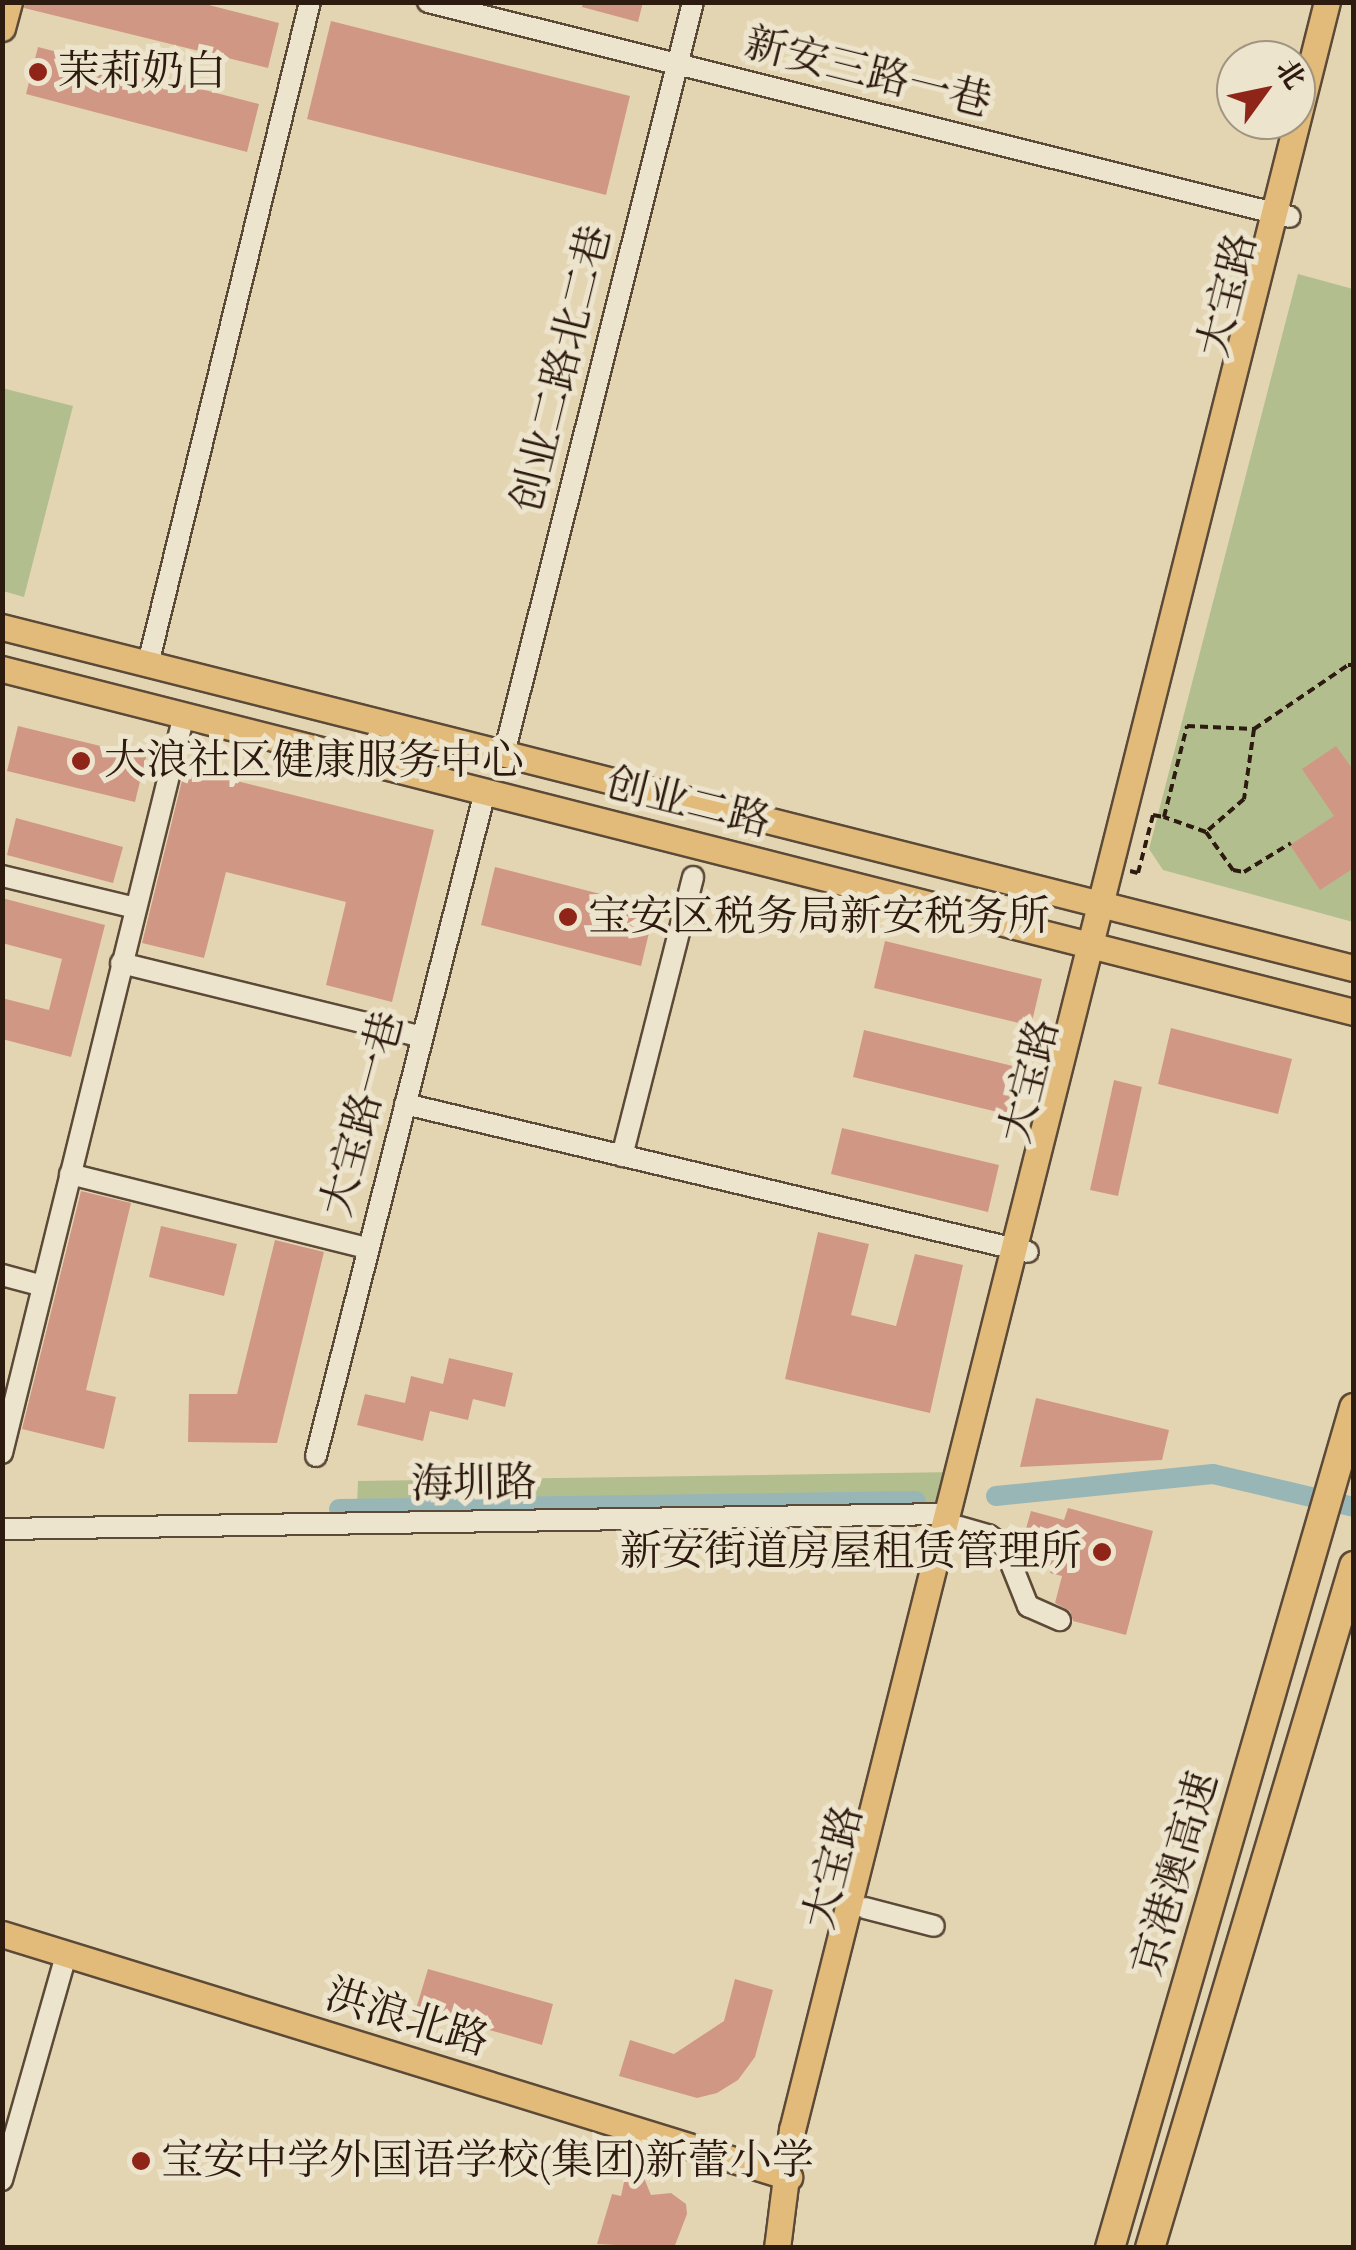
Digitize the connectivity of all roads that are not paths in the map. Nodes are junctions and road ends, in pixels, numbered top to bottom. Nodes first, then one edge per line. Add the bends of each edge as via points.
1 (9, 2) edge
2 (310, 2) edge
3 (428, 2) edge
4 (693, 2) edge
5 (1327, 2) edge
6 (1344, 2) edge
7 (2, 28) edge
8 (678, 65) junction
9 (1282, 214) junction
10 (2, 626) edge
11 (148, 664) junction
12 (2, 669) edge
13 (184, 715) junction
14 (504, 754) junction
15 (485, 792) junction
16 (2, 876) edge
17 (692, 876) dead end
18 (1106, 907) junction
19 (135, 908) junction
20 (1096, 948) junction
21 (121, 963) junction
22 (1354, 968) edge
23 (1354, 1012) edge
24 (422, 1037) junction
25 (405, 1104) junction
26 (622, 1156) junction
27 (70, 1174) junction
28 (368, 1248) junction
29 (1021, 1250) junction
30 (2, 1275) edge
31 (43, 1286) junction
32 (1354, 1408) edge
33 (2, 1454) edge
34 (316, 1456) dead end
35 (953, 1521) junction
36 (2, 1529) edge
37 (1354, 1566) edge
38 (1060, 1620) dead end
39 (864, 1908) junction
40 (934, 1926) dead end
41 (2, 1934) edge
42 (66, 1955) junction
43 (789, 2177) junction
44 (2, 2180) edge
45 (776, 2248) edge
46 (1110, 2248) edge
47 (1150, 2248) edge

1 - 7 main road
2 - 11 street
3 - 8 street, 新安三路一巷
4 - 8 street, 创业二路北二巷
5 - 9 main road, 大宝路
6 - 9 main road, 大宝路
8 - 9 street, 新安三路一巷
8 - 14 street, 创业二路北二巷
9 - 18 main road, 大宝路
9 - 18 main road, 大宝路 via 1124,870
10 - 11 main road, 创业二路
11 - 14 main road, 创业二路
12 - 13 main road, 创业二路
13 - 15 main road, 创业二路
13 - 19 street
14 - 18 main road, 创业二路
15 - 20 main road, 创业二路
15 - 24 street, 大宝路一巷
16 - 19 street
17 - 26 street
18 - 20 main road, 大宝路
18 - 22 main road, 创业二路
19 - 21 street
20 - 23 main road, 创业二路
20 - 29 main road, 大宝路
21 - 24 street
21 - 27 street
24 - 25 street, 大宝路一巷
25 - 26 street
25 - 28 street, 大宝路一巷
26 - 29 street
27 - 28 street
27 - 31 street
28 - 34 street, 大宝路一巷
29 - 35 main road, 大宝路
30 - 31 street
31 - 33 street
32 - 46 highway, 京港澳高速
35 - 36 street, 海圳路
35 - 38 street via 1004,1546 1028,1606
35 - 39 main road, 大宝路
35 - 43 main road, 大宝路 via 792,2130
37 - 47 highway, 京港澳高速
39 - 40 street
39 - 43 main road, 大宝路 via 807,2136
41 - 42 main road, 洪浪北路
42 - 43 main road, 洪浪北路
42 - 44 street
43 - 45 main road, 大宝路

